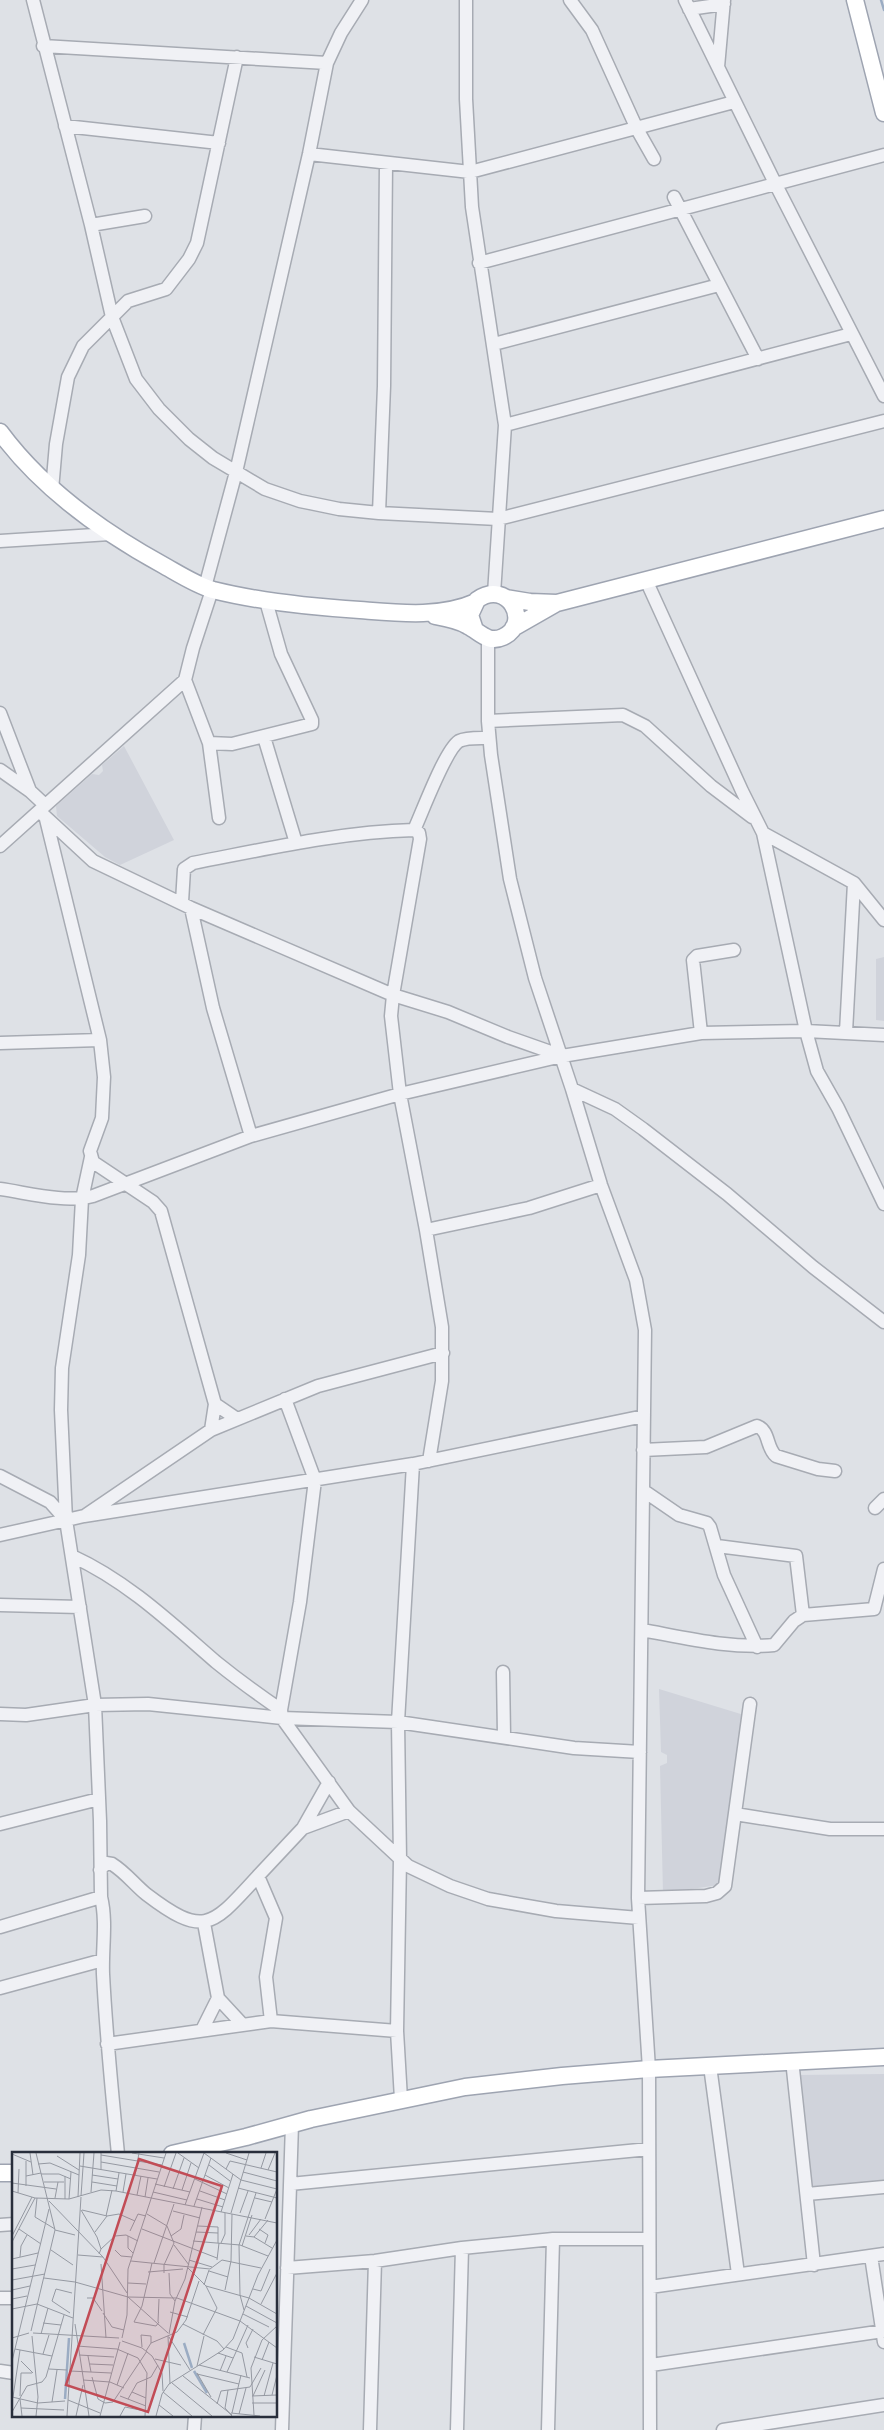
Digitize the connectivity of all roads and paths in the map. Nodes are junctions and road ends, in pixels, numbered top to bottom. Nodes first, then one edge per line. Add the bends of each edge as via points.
1 (32, 0) edge
2 (362, 0) edge
3 (466, 0) edge
4 (570, 0) edge
5 (855, 0) edge
6 (724, 2) edge
7 (687, 4) edge
8 (43, 46) junction
9 (237, 57) junction
10 (327, 63) junction
11 (718, 67) junction
12 (734, 102) junction
13 (884, 113) edge
14 (65, 126) junction
15 (637, 129) junction
16 (219, 143) junction
17 (309, 154) junction
18 (884, 156) edge
19 (654, 159) dead end
20 (386, 163) junction
21 (470, 172) junction
22 (775, 183) junction
23 (676, 203) junction
24 (145, 216) dead end
25 (91, 225) junction
26 (479, 263) junction
27 (719, 285) junction
28 (112, 316) junction
29 (851, 334) junction
30 (494, 344) junction
31 (758, 359) junction
32 (884, 396) edge
33 (884, 421) edge
34 (505, 425) junction
35 (0, 432) edge
36 (236, 472) junction
37 (52, 490) junction
38 (379, 513) junction
39 (498, 519) junction
40 (884, 519) edge
41 (110, 534) junction
42 (0, 541) edge
43 (646, 580) junction
44 (208, 588) junction
45 (500, 596) junction
46 (266, 601) junction
47 (476, 602) junction
48 (557, 603) junction
49 (423, 613) junction
50 (513, 628) junction
51 (482, 634) junction
52 (186, 680) junction
53 (0, 713) edge
54 (488, 721) junction
55 (264, 737) junction
56 (489, 738) junction
57 (210, 743) junction
58 (0, 770) edge
59 (30, 791) junction
60 (44, 812) junction
61 (219, 818) dead end
62 (754, 818) junction
63 (414, 830) junction
64 (764, 833) junction
65 (296, 843) junction
66 (0, 846) edge
67 (854, 883) junction
68 (186, 905) junction
69 (884, 920) edge
70 (734, 950) dead end
71 (393, 994) junction
72 (806, 1031) junction
73 (846, 1032) junction
74 (701, 1033) junction
75 (884, 1035) edge
76 (100, 1040) junction
77 (0, 1043) edge
78 (562, 1056) junction
79 (572, 1089) junction
80 (400, 1094) junction
81 (252, 1136) junction
82 (91, 1156) junction
83 (126, 1184) junction
84 (600, 1185) junction
85 (0, 1189) edge
86 (82, 1199) junction
87 (884, 1204) edge
88 (426, 1230) junction
89 (884, 1322) edge
90 (443, 1354) junction
91 (285, 1398) junction
92 (216, 1404) junction
93 (644, 1416) junction
94 (237, 1419) junction
95 (211, 1430) junction
96 (643, 1450) junction
97 (429, 1461) junction
98 (413, 1464) junction
99 (835, 1471) dead end
100 (0, 1476) edge
101 (314, 1480) junction
102 (644, 1491) junction
103 (84, 1516) junction
104 (66, 1520) junction
105 (0, 1535) edge
106 (717, 1546) junction
107 (72, 1556) junction
108 (884, 1569) edge
109 (0, 1605) edge
110 (80, 1607) junction
111 (802, 1615) junction
112 (642, 1630) junction
113 (757, 1647) junction
114 (503, 1672) dead end
115 (750, 1704) dead end
116 (95, 1705) junction
117 (0, 1714) edge
118 (282, 1714) junction
119 (398, 1722) junction
120 (504, 1736) junction
121 (640, 1752) junction
122 (329, 1782) junction
123 (99, 1799) junction
124 (349, 1811) junction
125 (734, 1814) junction
126 (0, 1824) edge
127 (302, 1828) junction
128 (884, 1829) edge
129 (400, 1859) junction
130 (100, 1870) junction
131 (258, 1876) junction
132 (101, 1898) junction
133 (638, 1898) junction
134 (639, 1918) junction
135 (204, 1923) junction
136 (0, 1926) edge
137 (103, 1960) junction
138 (0, 1988) edge
139 (218, 1998) junction
140 (271, 2021) junction
141 (243, 2025) junction
142 (202, 2030) junction
143 (397, 2031) junction
144 (107, 2044) junction
145 (884, 2057) edge
146 (792, 2060) junction
147 (710, 2066) junction
148 (649, 2069) junction
149 (401, 2099) junction
150 (292, 2124) junction
151 (649, 2149) junction
152 (203, 2150) edge
153 (118, 2152) edge
154 (188, 2152) edge
155 (290, 2184) junction
156 (884, 2187) edge
157 (807, 2194) junction
158 (553, 2239) junction
159 (649, 2239) junction
160 (462, 2248) junction
161 (878, 2255) edge
162 (375, 2261) junction
163 (814, 2265) junction
164 (287, 2268) junction
165 (738, 2274) junction
166 (650, 2286) junction
167 (883, 2335) edge
168 (650, 2365) junction
169 (280, 2404) edge
170 (884, 2405) edge
171 (282, 2430) edge
172 (370, 2430) edge
173 (457, 2430) edge
174 (548, 2430) edge
175 (650, 2430) edge
176 (724, 2430) edge

1 - 8 street
2 - 10 street
3 - 21 street
4 - 15 street via 592,30
5 - 13 main road
6 - 7 street
6 - 11 street
7 - 11 street
8 - 9 street
8 - 14 street
9 - 10 street
9 - 16 street
10 - 17 street
11 - 12 street
12 - 15 street
12 - 22 street
14 - 16 street
14 - 25 street
15 - 19 street
15 - 21 street
16 - 28 street via 197,243 189,260 166,289 128,301
17 - 20 street
17 - 36 street
18 - 22 street
20 - 21 street
20 - 38 street
21 - 26 street
22 - 23 street
22 - 29 street
23 - 26 street
23 - 27 street
24 - 25 street
25 - 28 street
26 - 30 street
27 - 30 street
27 - 31 street
28 - 36 street via 136,379 159,409 189,439
28 - 37 street via 83,346 68,377
29 - 31 street
29 - 32 street
30 - 34 street
31 - 34 street
33 - 39 street
34 - 39 street
35 - 37 main road
36 - 38 street via 265,489 300,501
36 - 44 street
37 - 41 main road
38 - 39 street
39 - 45 street
40 - 43 main road
41 - 42 street
41 - 44 main road
43 - 48 main road
43 - 62 street
44 - 46 main road
44 - 52 street
45 - 47 main road via 482,596
45 - 48 main road
45 - 50 main road via 516,611
46 - 49 main road via 311,607
46 - 55 street via 281,654 312,724
47 - 49 main road via 452,610
47 - 51 main road via 470,618
48 - 50 main road
49 - 51 main road via 460,622
50 - 51 main road via 501,638
51 - 54 street
52 - 57 street
52 - 60 street
53 - 59 street
54 - 56 street
54 - 62 street via 623,715 634,719 711,786
55 - 57 street via 232,744
55 - 65 street
56 - 63 street via 463,739 453,747
56 - 78 street via 510,879 535,978
57 - 61 street
58 - 59 street
59 - 60 street
60 - 66 street
60 - 68 street via 93,861
60 - 76 street
62 - 64 street
63 - 65 street
63 - 71 street via 419,833 420,840
64 - 67 street
64 - 72 street
65 - 68 street via 187,865 184,869
67 - 69 street
67 - 73 street
68 - 71 street
68 - 81 street
70 - 74 street via 697,956 693,960
71 - 78 street
71 - 80 street via 391,1016
72 - 73 street
72 - 74 street
72 - 87 street via 817,1071
73 - 75 street
74 - 78 street
76 - 77 street
76 - 82 street via 104,1077 102,1118
78 - 79 street
78 - 80 street
79 - 84 street
79 - 89 street via 615,1109 643,1129
80 - 81 street
80 - 88 street
81 - 83 street
82 - 83 street via 93,1162
82 - 86 street
83 - 86 street
83 - 92 street via 161,1211
84 - 88 street via 529,1208
84 - 93 street via 628,1257 640,1300 646,1353
85 - 86 street
86 - 104 street via 79,1255 71,1294 61,1387
88 - 90 street via 442,1327
90 - 91 street via 318,1386
90 - 97 street via 442,1381
91 - 94 street
91 - 101 street
92 - 94 street
92 - 95 street
93 - 96 street
93 - 97 street
94 - 95 street
95 - 103 street
96 - 99 street via 706,1448 757,1426 765,1432 771,1452 776,1456
96 - 102 street
97 - 98 street
98 - 101 street
98 - 119 street
100 - 104 street via 50,1502
101 - 103 street
101 - 118 street via 300,1602
102 - 106 street via 679,1515 707,1523
102 - 112 street
103 - 104 street
104 - 105 street
104 - 107 street
106 - 111 street via 796,1556
106 - 113 street via 727,1582
107 - 110 street
107 - 118 street via 95,1566 156,1610
108 - 111 street via 874,1609
109 - 110 street
110 - 116 street
111 - 113 street via 774,1645
112 - 113 street via 711,1643
112 - 121 street
114 - 120 street
115 - 125 street
116 - 117 street via 26,1715
116 - 118 street via 148,1704
116 - 123 street
118 - 119 street
118 - 122 street
119 - 120 street
119 - 129 street
120 - 121 street via 574,1748
121 - 133 street
122 - 124 street
122 - 127 street
123 - 126 street
123 - 130 street
124 - 127 street
124 - 129 street
125 - 128 street via 830,1829
125 - 133 street via 725,1886 717,1893
127 - 131 street
129 - 134 street via 450,1886 488,1899 556,1911
129 - 143 street
130 - 132 street
130 - 135 street via 106,1863 112,1864 169,1910 192,1922
131 - 135 street via 233,1904
131 - 140 street via 276,1918 266,1977
132 - 136 street
132 - 137 street via 104,1909
133 - 134 street
134 - 148 street
135 - 139 street
137 - 138 street
137 - 144 street
139 - 141 street
139 - 142 street
140 - 141 street
140 - 143 street
141 - 142 street
142 - 144 street
143 - 149 street
144 - 153 street
145 - 146 main road
146 - 147 main road
146 - 157 street
147 - 148 main road
147 - 165 street
148 - 149 main road via 465,2087
148 - 151 street
149 - 150 main road
150 - 152 main road
150 - 155 street
151 - 155 street
151 - 159 street
152 - 154 main road
155 - 164 street
156 - 157 street
157 - 163 street
158 - 159 street
158 - 160 street
158 - 174 street
159 - 166 street
160 - 162 street
160 - 173 street
161 - 163 street
161 - 167 street
162 - 164 street
162 - 172 street
163 - 165 street
164 - 169 street
165 - 166 street
166 - 168 street
167 - 168 street
168 - 175 street
169 - 171 street
170 - 176 street

